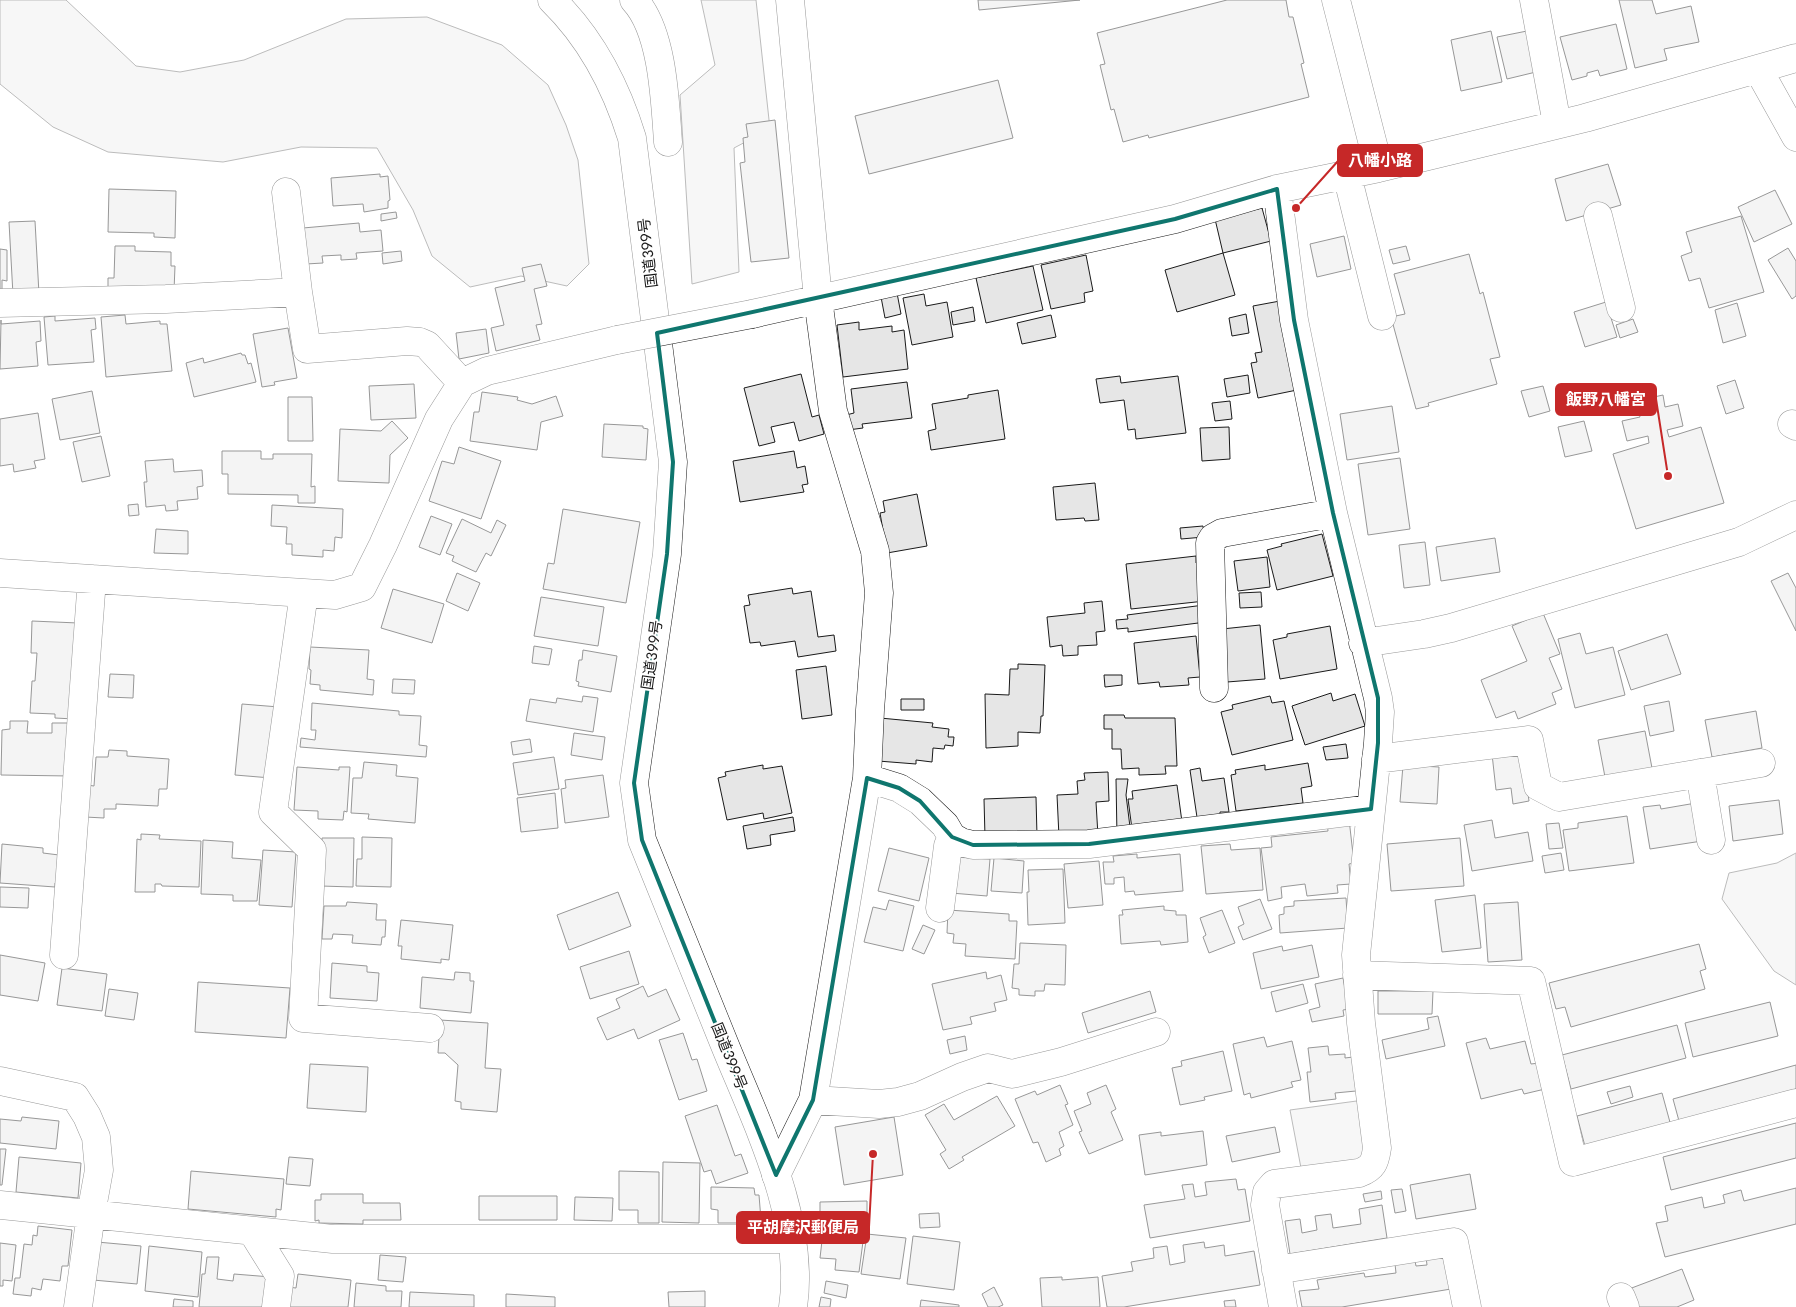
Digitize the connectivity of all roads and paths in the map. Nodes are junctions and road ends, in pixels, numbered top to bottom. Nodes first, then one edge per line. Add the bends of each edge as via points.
1 (552, 0) edge
2 (634, 0) edge
3 (790, 0) edge
4 (1336, 0) edge
5 (1534, 0) edge
6 (1796, 58) edge
7 (1758, 69) junction
8 (1558, 124) junction
9 (1796, 137) edge
10 (668, 142) dead end
11 (1379, 168) junction
12 (1347, 175) junction
13 (1277, 189) junction
14 (286, 192) dead end
15 (1598, 216) dead end
16 (298, 292) junction
17 (818, 298) junction
18 (0, 303) edge
19 (1621, 308) dead end
20 (1382, 316) dead end
21 (462, 383) junction
22 (1333, 513) junction
23 (1796, 515) edge
24 (0, 573) edge
25 (92, 579) junction
26 (304, 593) junction
27 (1364, 643) junction
28 (1214, 688) dead end
29 (1376, 759) junction
30 (1761, 763) dead end
31 (1700, 774) junction
32 (867, 778) junction
33 (1370, 809) junction
34 (952, 837) junction
35 (1711, 840) dead end
36 (940, 908) dead end
37 (64, 955) dead end
38 (1357, 976) junction
39 (430, 1028) dead end
40 (1156, 1032) dead end
41 (0, 1081) edge
42 (813, 1100) junction
43 (1796, 1103) edge
44 (776, 1175) junction
45 (0, 1205) edge
46 (90, 1214) junction
47 (252, 1231) junction
48 (793, 1239) junction
49 (1276, 1270) junction
50 (1463, 1306) edge
51 (78, 1307) edge
52 (276, 1307) edge
53 (793, 1307) edge
54 (1283, 1307) edge

1 - 44 main road, 国道399号 via 588,43 608,75 632,138 673,462 667,554 634,784 642,840
2 - 10 main road via 641,8 656,45
3 - 17 main road
4 - 11 main road
5 - 8 main road
6 - 7 main road
7 - 8 main road
7 - 9 main road
8 - 11 main road
11 - 12 main road
12 - 13 main road
12 - 20 main road
13 - 17 main road via 1175,219
13 - 22 main road via 1294,320
14 - 16 main road
15 - 19 main road
16 - 18 main road
16 - 21 main road via 307,349 420,342 428,345
17 - 21 main road, bridge via 487,371
17 - 32 main road via 833,412 875,551 879,593
21 - 26 main road via 439,419 362,587 335,595
22 - 27 main road
22 - 28 main road via 1222,533 1213,538 1210,543
23 - 27 main road via 1739,542 1451,628
24 - 25 main road
25 - 26 main road
25 - 37 main road
26 - 39 main road via 274,812 312,850 302,1018
27 - 29 main road via 1380,712
29 - 31 main road via 1529,740 1538,786 1559,797
29 - 33 main road
30 - 31 main road
31 - 35 main road
32 - 34 main road via 899,788 920,801 945,825
32 - 42 main road
33 - 34 main road via 1090,844 973,845
33 - 38 main road via 1356,955
34 - 36 main road
38 - 43 main road via 1531,981 1573,1162
38 - 49 main road via 1360,1024 1377,1148 1375,1162 1359,1174 1274,1184 1267,1192 1265,1205
40 - 42 main road via 1012,1074 988,1068 898,1102
41 - 46 main road via 75,1097 96,1137 99,1170
42 - 44 main road
44 - 48 main road, 国道399号
45 - 46 main road
46 - 47 main road
46 - 51 main road
47 - 48 main road via 332,1239
47 - 52 main road via 280,1276
48 - 53 main road, 国道399号 via 796,1288
49 - 50 main road via 1454,1242
49 - 54 main road

